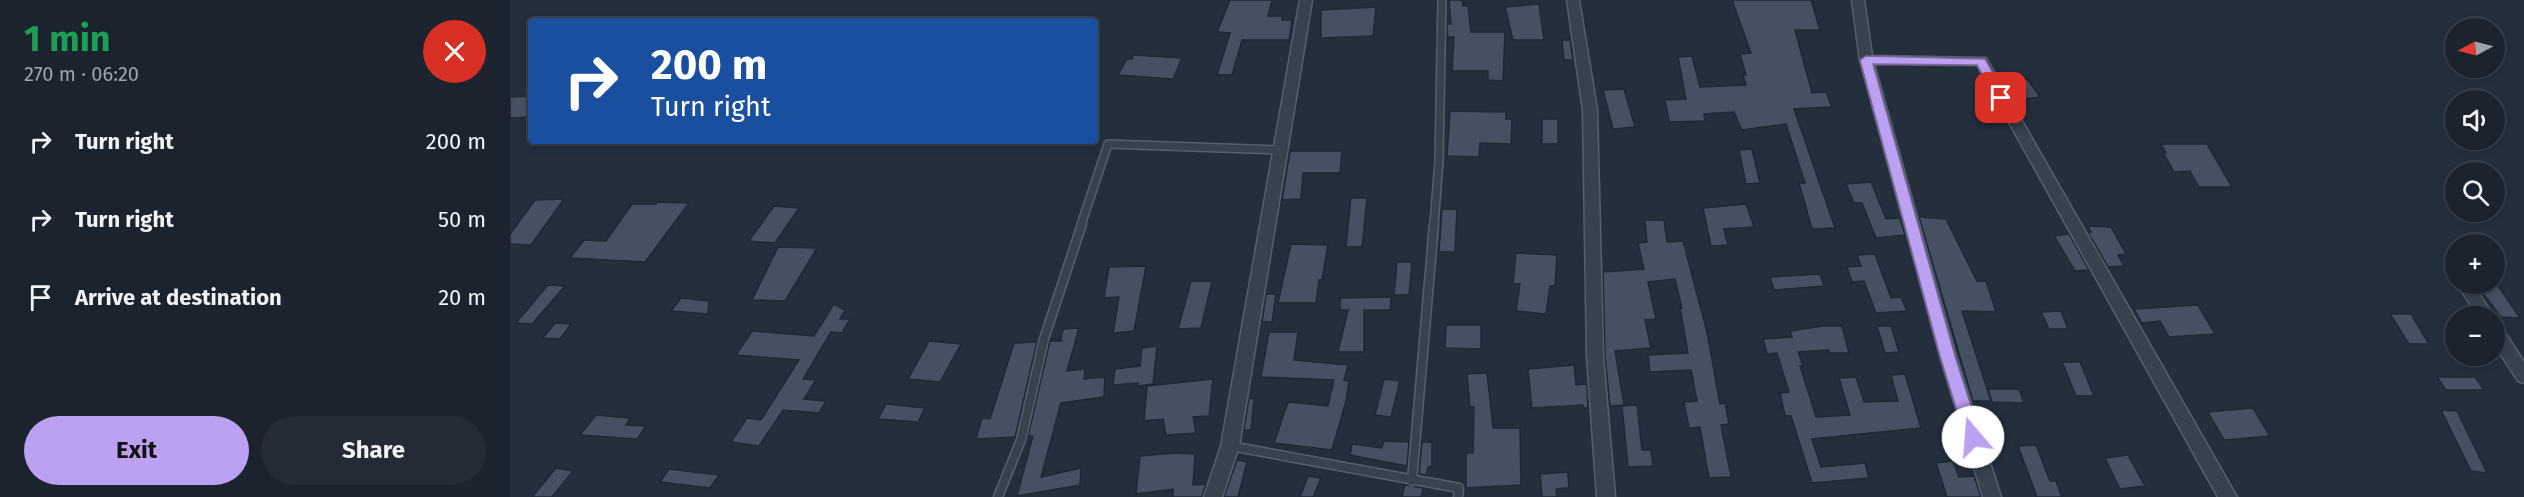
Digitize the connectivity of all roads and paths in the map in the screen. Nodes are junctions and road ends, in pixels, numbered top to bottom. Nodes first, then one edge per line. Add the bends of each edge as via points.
1 (1306, 0) edge
2 (1442, 0) edge
3 (1574, 0) edge
4 (1858, 0) edge
5 (1866, 60) junction
6 (1279, 150) junction
7 (2505, 347) edge
8 (2524, 376) edge
9 (1230, 446) junction
10 (1412, 481) junction
11 (998, 497) edge
12 (1213, 497) edge
13 (1458, 497) edge
14 (1606, 497) edge
15 (1992, 497) edge
16 (2228, 497) edge

1 - 6 street
2 - 10 lane via 1439,161
3 - 14 street via 1590,110 1595,356
4 - 5 street
5 - 15 street via 1948,356
5 - 16 street via 1981,62
6 - 9 street
6 - 11 lane via 1108,144 1044,339 1021,440
7 - 8 street
9 - 10 lane
9 - 12 street
10 - 13 lane via 1459,488

